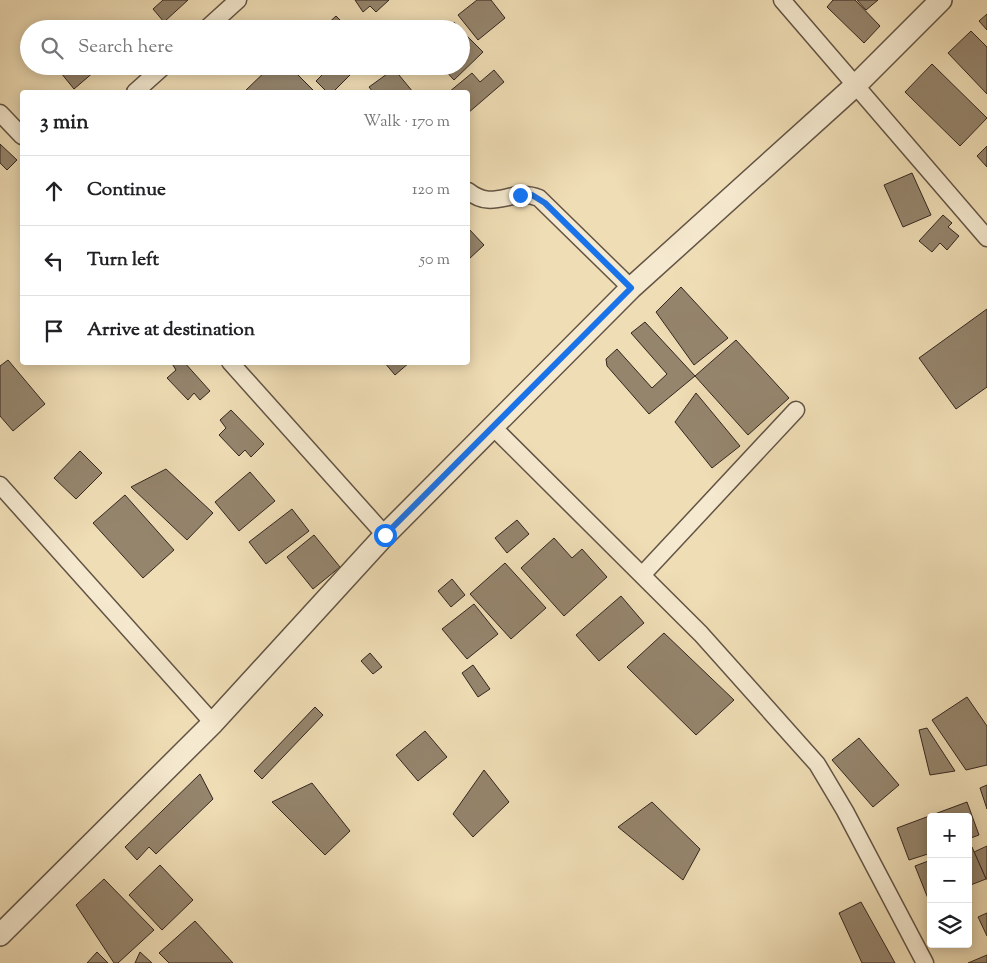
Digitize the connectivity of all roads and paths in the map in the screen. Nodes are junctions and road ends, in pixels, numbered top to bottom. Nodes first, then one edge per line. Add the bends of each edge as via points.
1 (238, 0) edge
2 (782, 0) edge
3 (941, 0) edge
4 (216, 20) edge
5 (154, 75) edge
6 (857, 84) junction
7 (137, 90) edge
8 (0, 113) edge
9 (20, 134) edge
10 (470, 192) edge
11 (987, 238) edge
12 (631, 288) junction
13 (233, 365) edge
14 (796, 410) dead end
15 (493, 427) junction
16 (0, 485) edge
17 (385, 535) junction
18 (643, 574) junction
19 (213, 723) junction
20 (0, 935) edge
21 (926, 963) edge

1 - 4 street
2 - 6 street
3 - 6 street
5 - 7 street
6 - 11 street
6 - 12 street
8 - 9 street
10 - 12 street via 484,200 520,195 539,198
12 - 15 street
13 - 17 street
14 - 18 street
15 - 17 street
15 - 18 street
16 - 19 street
17 - 19 street
18 - 21 street via 702,634 817,764
19 - 20 street

